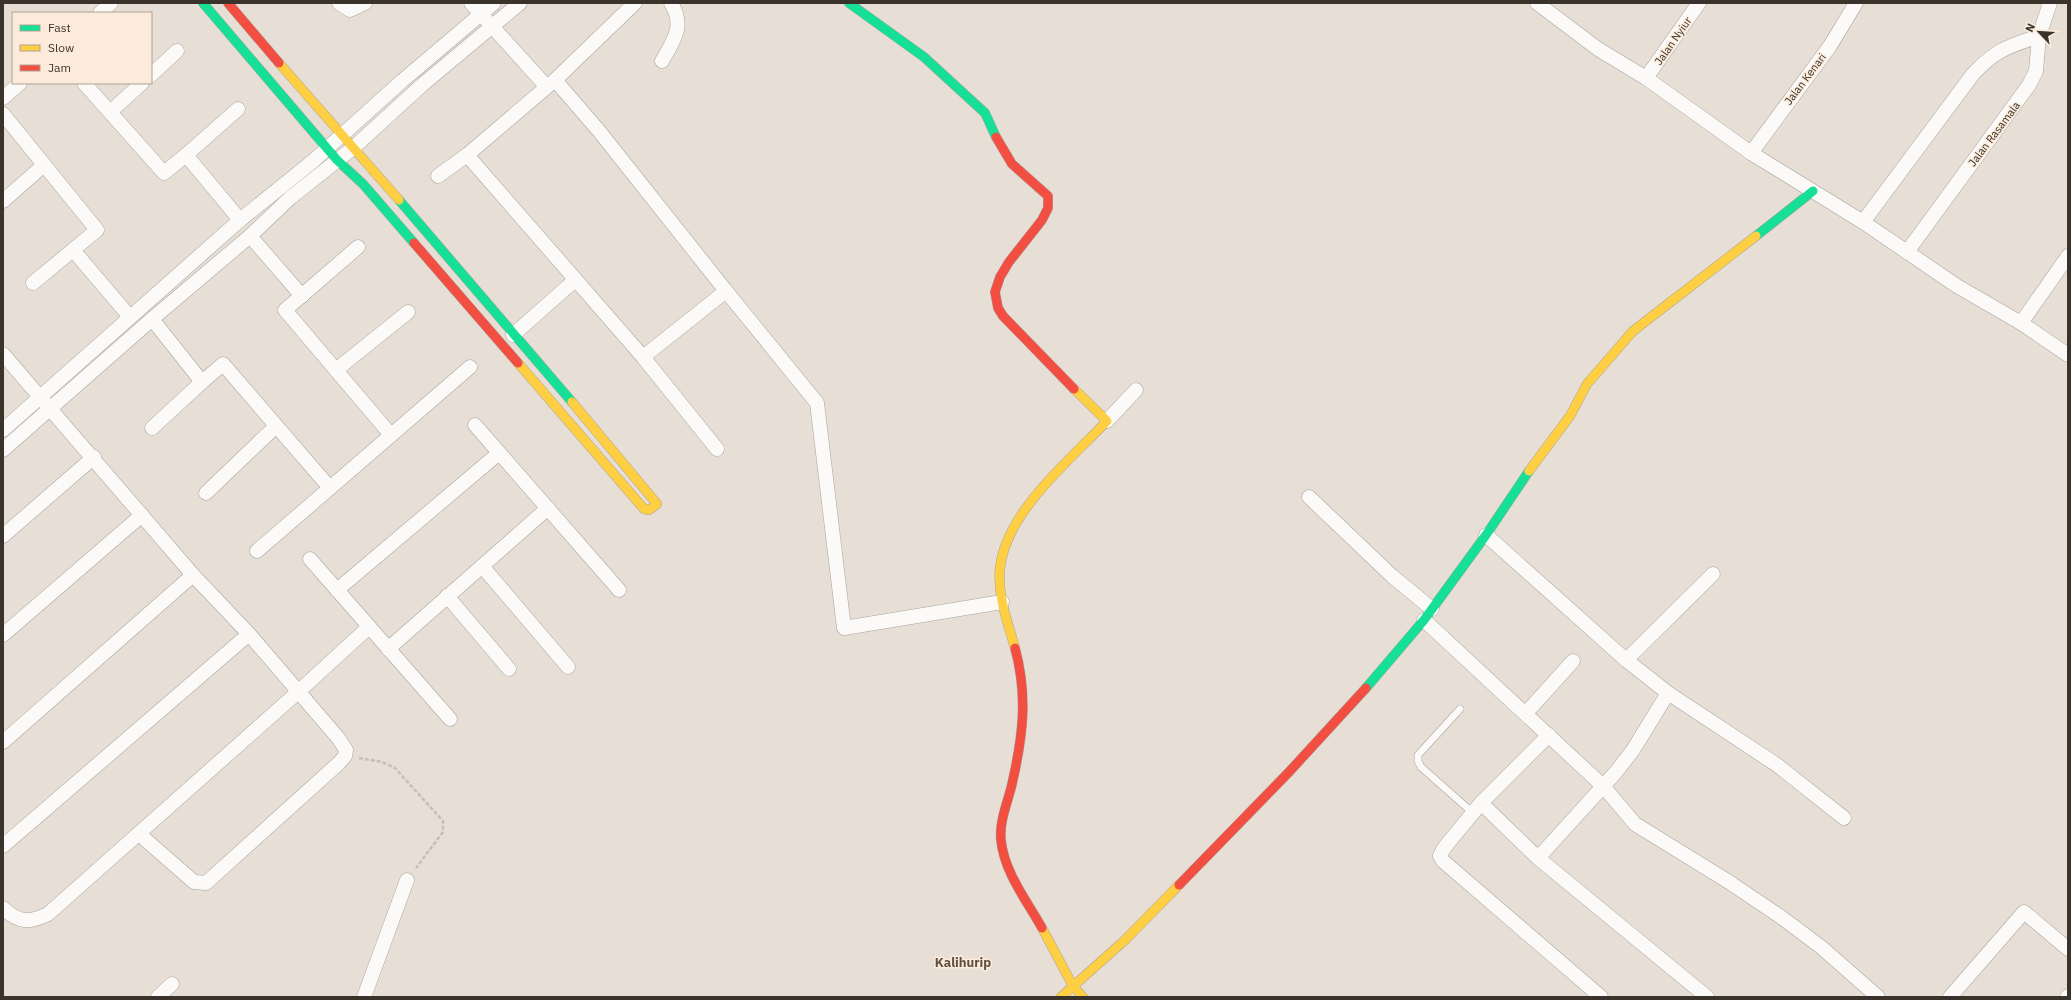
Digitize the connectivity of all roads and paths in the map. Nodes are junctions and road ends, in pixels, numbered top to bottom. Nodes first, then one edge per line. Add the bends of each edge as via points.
1 (111, 3) edge
2 (203, 3) edge
3 (228, 3) edge
4 (339, 3) edge
5 (365, 3) edge
6 (471, 3) edge
7 (494, 3) edge
8 (520, 3) edge
9 (635, 3) edge
10 (671, 3) edge
11 (849, 3) edge
12 (1699, 3) edge
13 (1856, 3) edge
14 (2050, 3) edge
15 (1540, 4) edge
16 (101, 12) edge
17 (480, 15) junction
18 (491, 27) junction
19 (2039, 36) junction
20 (177, 51) dead end
21 (662, 61) dead end
22 (152, 73) edge
23 (1646, 78) junction
24 (551, 83) junction
25 (19, 84) edge
26 (85, 84) edge
27 (141, 84) edge
28 (3, 98) edge
29 (238, 109) dead end
30 (110, 112) junction
31 (3, 114) edge
32 (342, 136) junction
33 (328, 148) junction
34 (353, 148) junction
35 (1751, 153) junction
36 (186, 155) junction
37 (467, 155) junction
38 (337, 160) junction
39 (44, 165) junction
40 (375, 174) junction
41 (438, 176) dead end
42 (363, 184) junction
43 (1813, 191) junction
44 (3, 201) edge
45 (240, 220) junction
46 (1863, 222) junction
47 (250, 236) junction
48 (440, 246) junction
49 (358, 248) dead end
50 (73, 250) junction
51 (1907, 252) junction
52 (2068, 256) edge
53 (427, 258) junction
54 (574, 280) junction
55 (33, 283) dead end
56 (726, 291) junction
57 (302, 296) junction
58 (408, 312) dead end
59 (130, 317) junction
60 (152, 319) junction
61 (2021, 323) junction
62 (513, 335) junction
63 (3, 354) edge
64 (2068, 355) edge
65 (643, 357) junction
66 (470, 367) dead end
67 (336, 370) junction
68 (202, 382) junction
69 (1136, 390) dead end
70 (41, 396) junction
71 (51, 409) junction
72 (1107, 421) junction
73 (590, 422) junction
74 (475, 425) dead end
75 (276, 426) junction
76 (152, 428) dead end
77 (3, 430) edge
78 (579, 432) junction
79 (391, 435) junction
80 (717, 449) dead end
81 (3, 450) edge
82 (499, 452) junction
83 (94, 458) junction
84 (330, 488) junction
85 (206, 492) dead end
86 (1309, 497) dead end
87 (548, 508) junction
88 (142, 515) junction
89 (1486, 535) junction
90 (3, 536) edge
91 (257, 551) dead end
92 (310, 559) dead end
93 (482, 566) junction
94 (1713, 574) dead end
95 (193, 575) junction
96 (337, 590) junction
97 (619, 590) dead end
98 (447, 596) junction
99 (1002, 602) junction
100 (1428, 614) junction
101 (369, 626) junction
102 (249, 634) junction
103 (3, 635) edge
104 (388, 648) junction
105 (1573, 660) dead end
106 (1626, 660) junction
107 (568, 667) dead end
108 (509, 668) dead end
109 (298, 692) junction
110 (1668, 693) junction
111 (1460, 709) dead end
112 (1526, 713) junction
113 (450, 719) dead end
114 (1549, 735) junction
115 (3, 742) edge
116 (345, 756) junction
117 (1603, 786) junction
118 (1477, 808) junction
119 (1844, 818) dead end
120 (139, 834) junction
121 (3, 846) edge
122 (1538, 858) junction
123 (407, 880) joint
124 (3, 908) edge
125 (2068, 949) edge
126 (172, 984) dead end
127 (1073, 986) junction
128 (158, 997) edge
129 (364, 997) edge
130 (1061, 997) edge
131 (1083, 997) edge
132 (1602, 997) edge
133 (1707, 997) edge
134 (1878, 997) edge
135 (1950, 997) edge

1 - 16 street
2 - 33 street
3 - 32 street
4 - 5 street via 350,10
6 - 17 street
7 - 17 street
8 - 18 street
9 - 24 street
10 - 21 street via 679,26
11 - 72 street via 924,57 985,113 1012,164 1048,196 1050,207 998,279 994,292 998,309 1021,336
12 - 23 street, Jalan Nyiur
13 - 35 street, Jalan Kenari via 1830,46
14 - 19 street, Jalan Rasamala
15 - 23 street via 1598,48
17 - 18 street
17 - 32 street via 402,80
18 - 24 street
18 - 34 street
19 - 46 street via 2002,48 1987,59
19 - 51 street, Jalan Rasamala via 2036,71 2029,85
20 - 22 street
23 - 35 street
24 - 37 street
24 - 56 street via 599,131
25 - 28 street
26 - 30 street
27 - 30 street
29 - 36 street
30 - 36 street via 164,173
31 - 39 street
32 - 33 street
32 - 34 street
33 - 38 street
33 - 45 street
34 - 38 street
34 - 40 street
35 - 43 street
36 - 45 street
37 - 41 street
37 - 54 street
38 - 42 street
38 - 47 street via 290,198
39 - 44 street
39 - 50 street via 97,230
40 - 42 street
40 - 48 street
42 - 53 street
43 - 46 street
43 - 89 street via 1633,330 1587,384 1570,416 1515,490
45 - 59 street
46 - 51 street
47 - 57 street
47 - 60 street
48 - 53 street
48 - 62 street
49 - 57 street
50 - 55 street
50 - 59 street
51 - 61 street via 1957,286
52 - 61 street
53 - 78 street
54 - 62 street
54 - 65 street
56 - 65 street
56 - 99 street via 817,403 844,628
57 - 67 street via 285,310
58 - 67 street
59 - 70 street
60 - 68 street
60 - 71 street
61 - 64 street
62 - 73 street
63 - 70 street
65 - 80 street
66 - 79 street
67 - 79 street
68 - 75 street via 223,364
68 - 76 street
69 - 72 street
70 - 71 street
70 - 77 street
71 - 81 street
71 - 83 street
72 - 99 street via 1015,524 1003,550 999,576
73 - 78 street
73 - 78 street via 653,497 657,504 654,507 644,509
74 - 82 street
75 - 84 street
75 - 85 street
79 - 84 street
82 - 87 street
82 - 96 street
83 - 88 street
83 - 90 street
84 - 91 street
86 - 100 street
87 - 93 street
87 - 97 street
88 - 95 street
88 - 103 street
89 - 100 street
89 - 106 street
92 - 96 street
93 - 98 street
93 - 107 street
94 - 106 street
95 - 102 street
95 - 115 street
96 - 101 street
98 - 104 street
98 - 108 street
99 - 127 street via 1022,670 1024,701 1012,786 1002,823 1001,840 1010,870
100 - 112 street
100 - 127 street via 1356,700 1289,772 1125,940
101 - 104 street
101 - 109 street
102 - 109 street
102 - 121 street
104 - 113 street
105 - 112 street
106 - 110 street
109 - 116 street via 339,739 346,750
109 - 120 street
110 - 117 street via 1633,750
110 - 119 street via 1777,765
111 - 118 lane via 1418,755 1418,761 1421,767
112 - 114 street
114 - 117 street
114 - 118 street
116 - 120 street via 206,882 194,882
116 - 123 path via 382,762 395,768 443,821 443,832
117 - 122 street
117 - 134 street via 1635,824 1781,917 1821,947
118 - 122 street
118 - 132 street via 1444,848 1440,856 1443,861
120 - 124 street via 48,914 34,921 14,918
122 - 133 street
123 - 129 street
125 - 135 street via 2024,912
126 - 128 street
127 - 130 street
127 - 131 street

